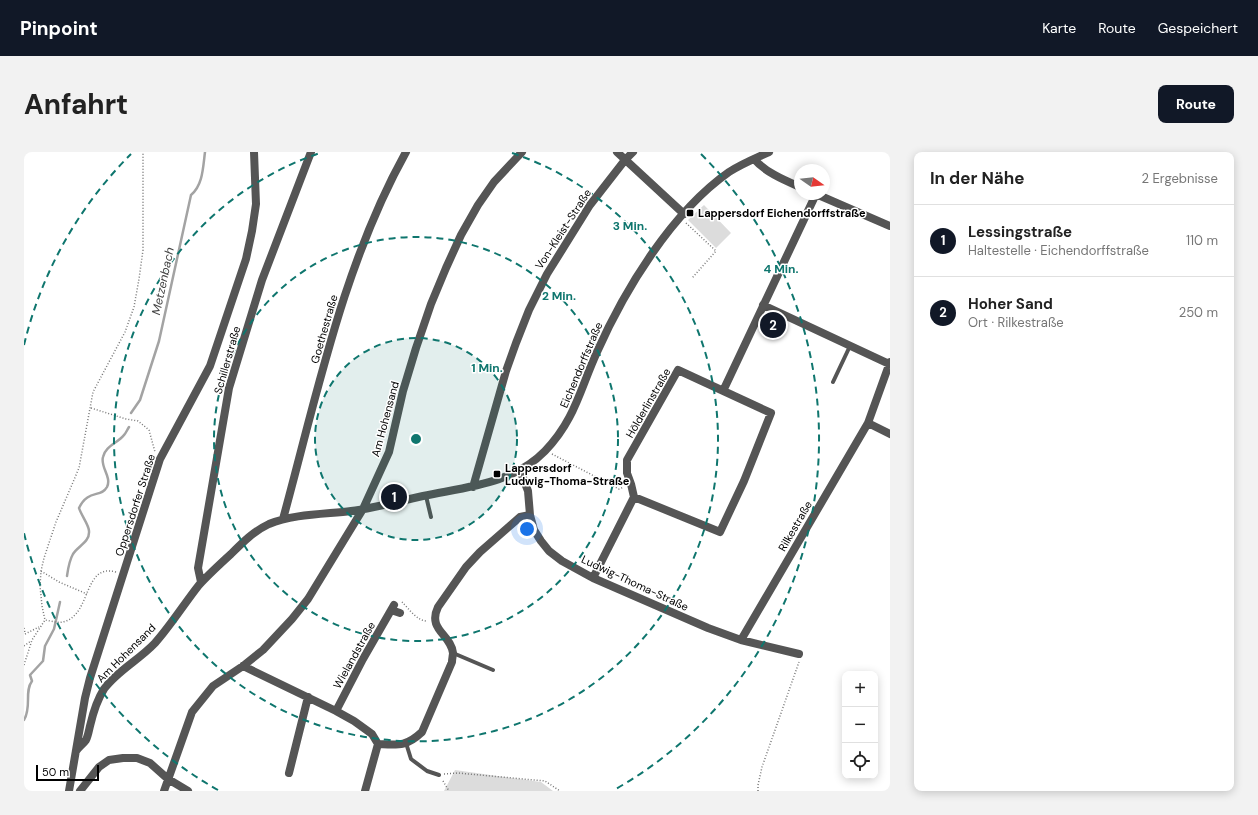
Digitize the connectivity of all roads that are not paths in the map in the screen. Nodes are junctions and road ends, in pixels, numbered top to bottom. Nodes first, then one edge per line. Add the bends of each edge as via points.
1 (254, 152) edge
2 (311, 152) edge
3 (406, 152) edge
4 (522, 152) edge
5 (617, 152) edge
6 (633, 152) edge
7 (769, 152) edge
8 (754, 159) junction
9 (625, 160) junction
10 (794, 184) edge
11 (813, 200) edge
12 (830, 200) edge
13 (682, 216) junction
14 (890, 226) edge
15 (764, 305) junction
16 (850, 346) junction
17 (890, 363) edge
18 (834, 382) dead end
19 (723, 391) junction
20 (868, 423) junction
21 (890, 434) edge
22 (520, 470) junction
23 (473, 486) junction
24 (426, 496) junction
25 (634, 497) junction
26 (363, 509) junction
27 (530, 515) junction
28 (431, 518) dead end
29 (283, 519) junction
30 (593, 578) junction
31 (201, 582) junction
32 (400, 613) dead end
33 (741, 640) junction
34 (453, 653) junction
35 (799, 654) road end
36 (242, 666) junction
37 (493, 670) dead end
38 (308, 698) junction
39 (336, 711) junction
40 (406, 743) junction
41 (378, 744) junction
42 (76, 751) junction
43 (288, 773) dead end
44 (439, 775) road end
45 (168, 779) junction
46 (69, 791) edge
47 (80, 791) edge
48 (164, 791) edge
49 (188, 791) edge
50 (365, 791) edge

1 - 42 street, Oppersdorfer Straße via 256,204 246,259 210,366 160,459 90,678
2 - 31 street, Schillerstraße via 262,280 229,388 198,568
3 - 29 street, Goethestraße via 370,228 347,287
4 - 26 street, Am Hohensand via 494,182 478,205 430,304 403,391 389,452
5 - 9 street
6 - 9 street, Von-Kleist-Straße
7 - 8 street, Eichendorffstraße
8 - 10 street via 759,165
8 - 13 street, Eichendorffstraße via 731,171
9 - 13 street
9 - 23 street, Von-Kleist-Straße via 568,238 529,310 506,371
11 - 15 street
12 - 14 street
13 - 22 street, Eichendorffstraße via 658,245 617,311 596,352 566,425 546,450
15 - 16 street, Rilkestraße
15 - 19 street
16 - 17 street, Rilkestraße
16 - 18 lane
17 - 20 street, Rilkestraße
19 - 25 street, Hölderlinstraße via 678,370 627,460 627,473
19 - 25 street via 771,413 720,532
20 - 21 street
20 - 33 street, Rilkestraße
22 - 23 street, Eichendorffstraße via 506,477
22 - 27 street, Ludwig-Thoma-Straße via 528,491
23 - 24 street, Eichendorffstraße
24 - 26 street, Eichendorffstraße
24 - 28 lane
25 - 30 street
26 - 29 street, Am Hohensand
26 - 36 street via 308,599 263,650
27 - 30 street, Ludwig-Thoma-Straße via 534,530 549,551
27 - 34 street via 520,517 480,552 466,567 438,607 435,621
29 - 31 street, Am Hohensand via 255,532
30 - 33 street, Ludwig-Thoma-Straße
31 - 42 street, Am Hohensand via 155,642 105,688 99,698 87,738
32 - 39 street, Wielandstraße via 393,607
33 - 35 street, Ludwig-Thoma-Straße
34 - 37 lane
34 - 40 street via 445,680 422,732
36 - 38 street
36 - 45 street via 213,686 192,712
38 - 39 street
38 - 43 street
39 - 41 street via 372,734
40 - 41 street
40 - 44 lane via 411,759 427,771
41 - 50 street
42 - 46 street, Oppersdorfer Straße
45 - 47 street via 150,763 137,758 109,760 99,767
45 - 48 street
45 - 49 street

